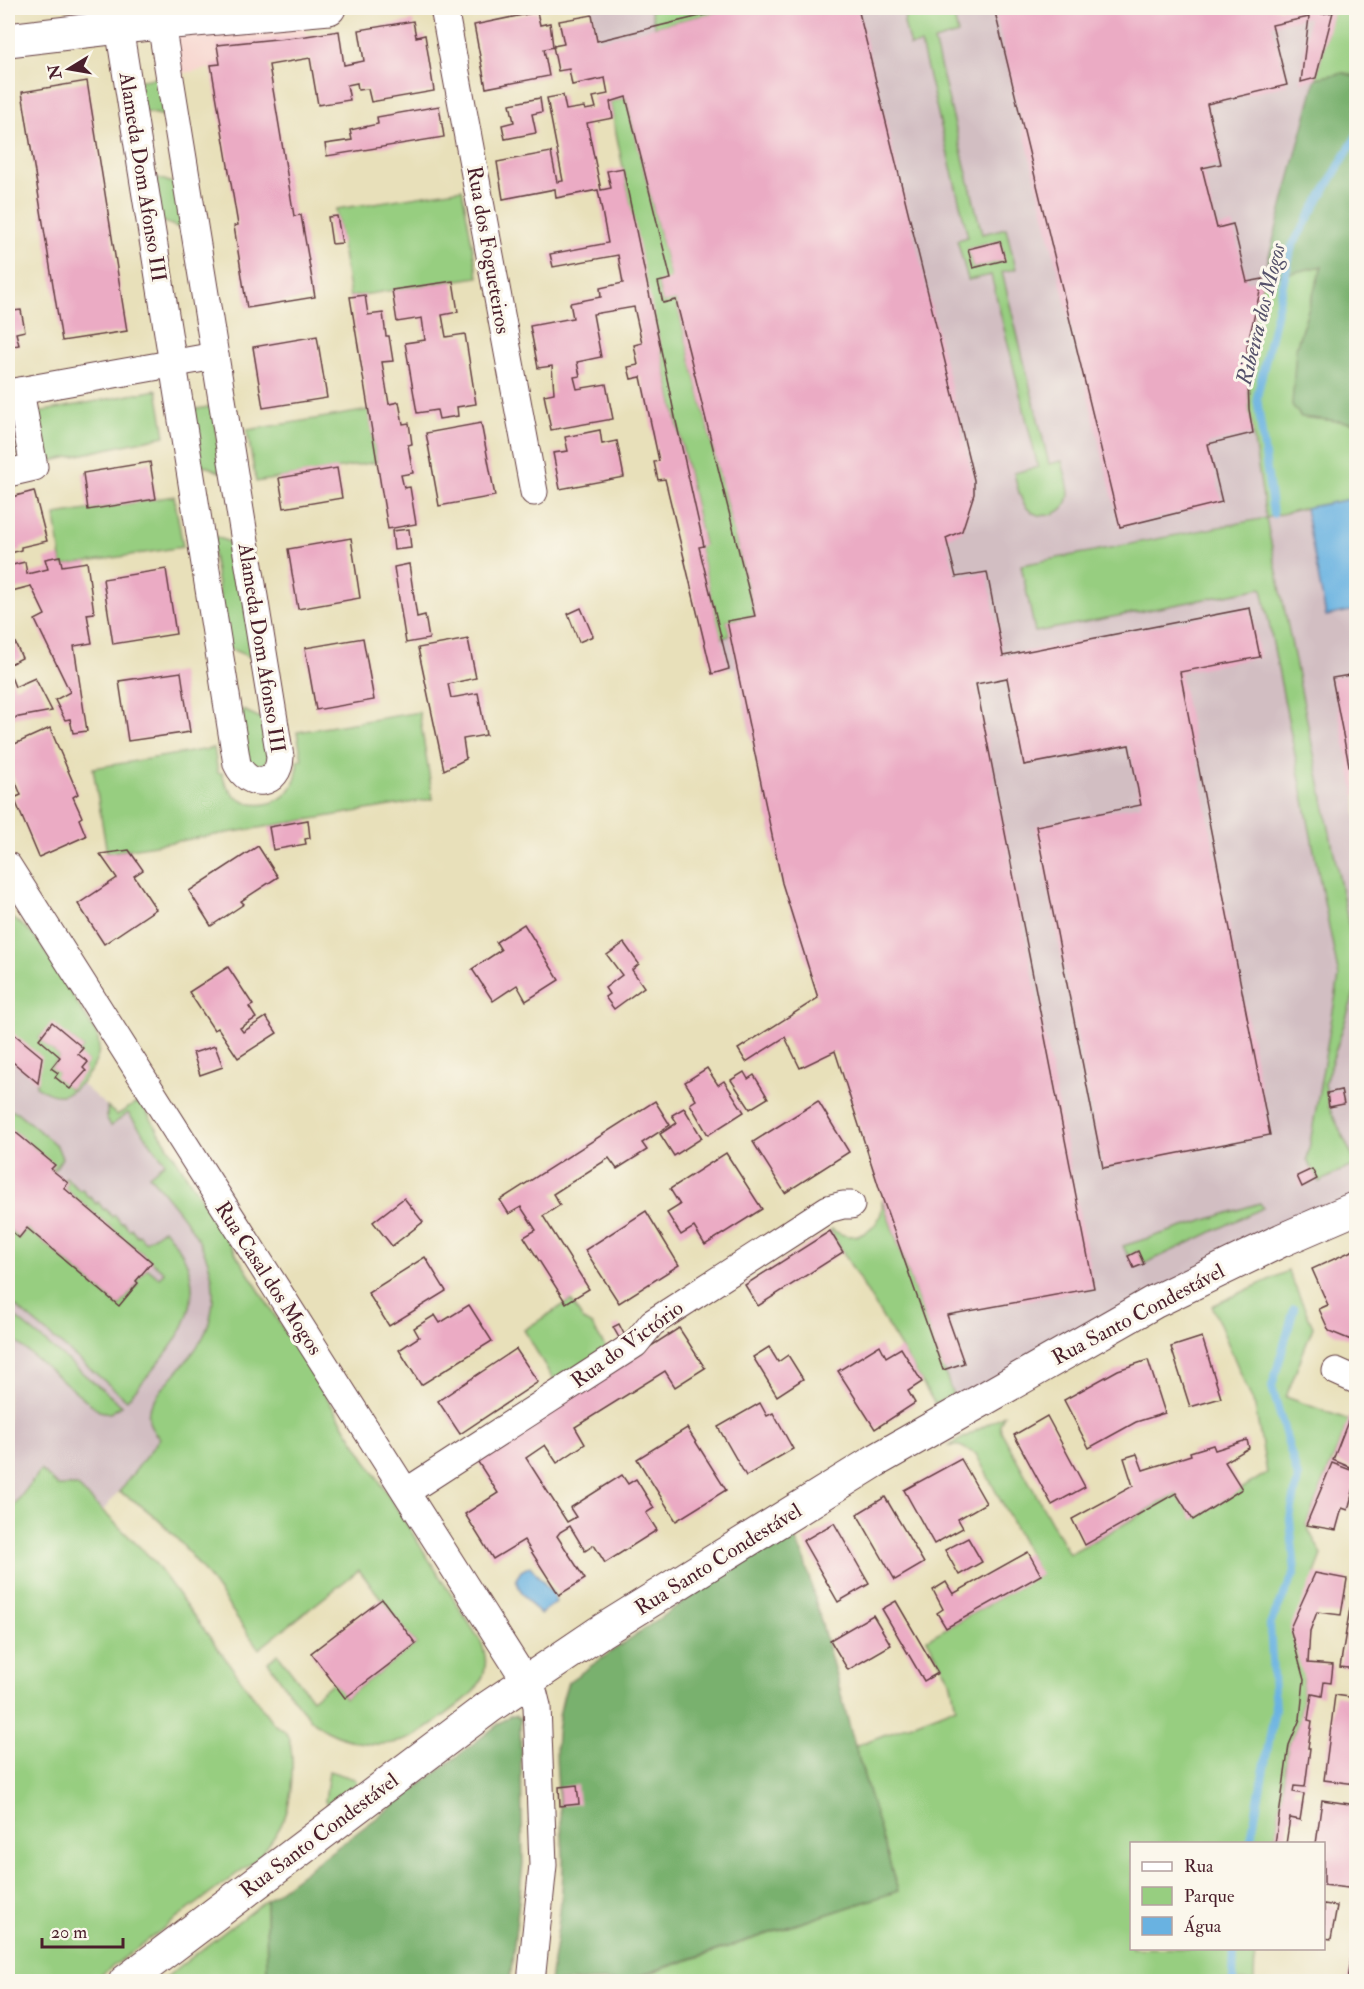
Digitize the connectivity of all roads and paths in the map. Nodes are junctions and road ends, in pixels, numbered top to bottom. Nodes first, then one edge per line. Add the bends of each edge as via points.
1 (329, 8) edge
2 (444, 8) edge
3 (161, 23) junction
4 (119, 27) junction
5 (8, 40) edge
6 (215, 356) junction
7 (173, 363) junction
8 (14, 392) edge
9 (8, 473) edge
10 (534, 492) dead end
11 (11, 879) edge
12 (851, 1205) dead end
13 (1356, 1208) edge
14 (406, 1492) junction
15 (526, 1681) junction
16 (125, 1982) edge
17 (531, 1982) edge

1 - 3 street
2 - 10 street, Rua dos Fogueteiros
3 - 4 street
3 - 6 street, Alameda Dom Afonso III
4 - 5 street
4 - 7 street, Alameda Dom Afonso III
6 - 7 street
6 - 7 street, Alameda Dom Afonso III via 280,757 276,773 262,781 249,780 237,764
7 - 8 street
8 - 9 street via 34,466
11 - 14 street, Rua Casal dos Mogos
12 - 14 street, Rua do Victório via 834,1207 808,1222 652,1323 635,1344
13 - 15 street, Rua Santo Condestável via 1154,1302 875,1461
14 - 15 street, Rua Casal dos Mogos
15 - 16 street, Rua Santo Condestável
15 - 17 street, Rua Casal dos Mogos via 537,1706 543,1865

